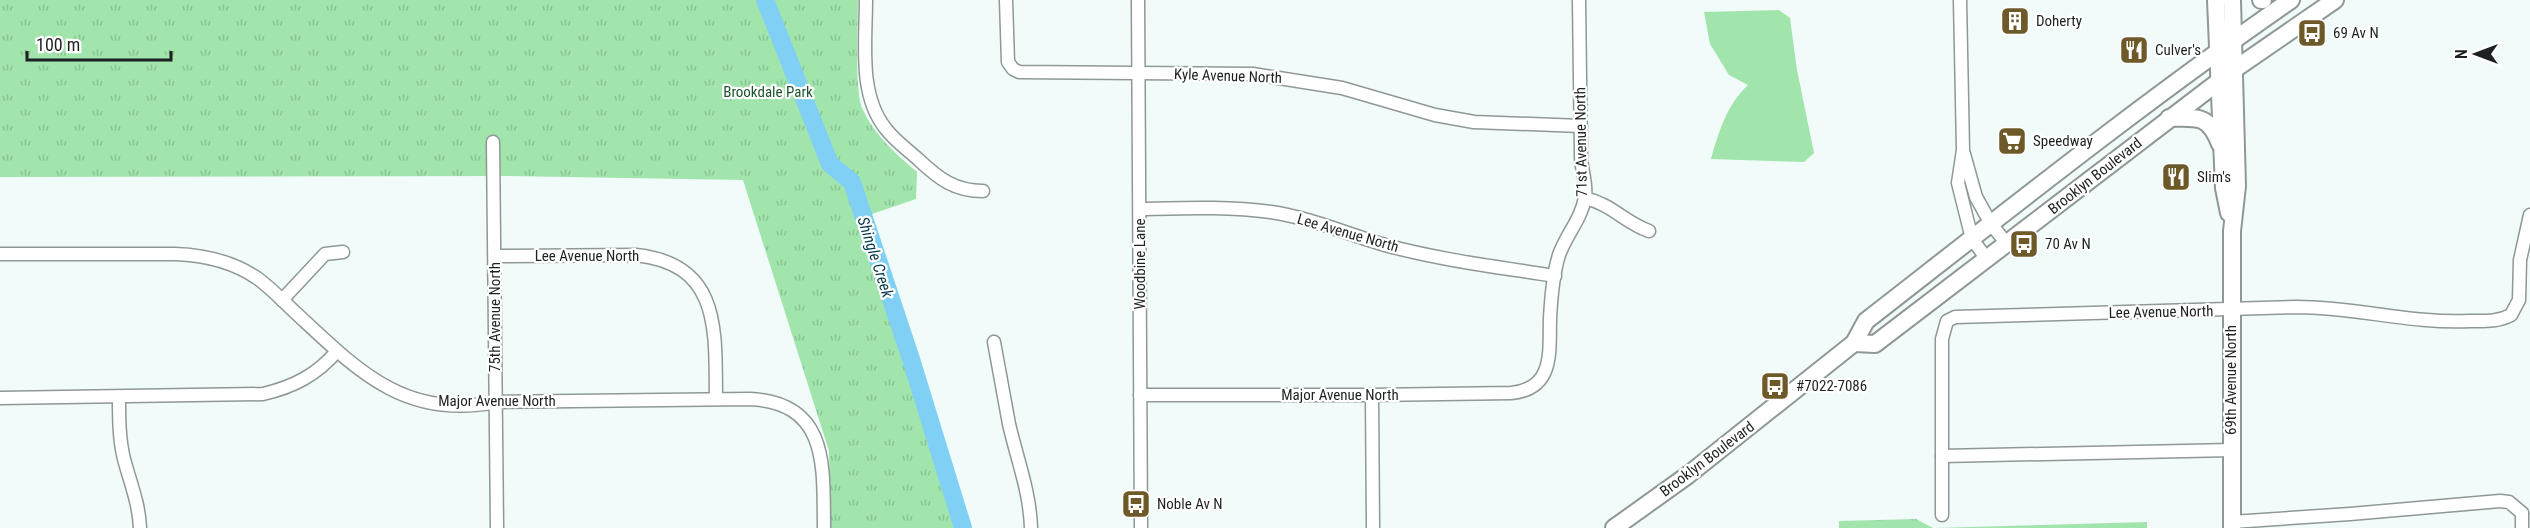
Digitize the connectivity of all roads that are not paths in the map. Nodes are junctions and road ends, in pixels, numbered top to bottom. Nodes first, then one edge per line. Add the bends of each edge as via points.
1 (866, 0) edge
2 (1006, 0) edge
3 (1138, 0) edge
4 (1579, 0) edge
5 (1960, 0) edge
6 (2216, 0) edge
7 (2232, 0) edge
8 (2291, 0) edge
9 (2335, 0) edge
10 (2233, 42) junction
11 (2218, 53) junction
12 (2235, 69) junction
13 (1138, 74) junction
14 (2220, 81) junction
15 (2169, 118) junction
16 (1581, 126) junction
17 (493, 142) dead end
18 (1963, 150) junction
19 (2223, 153) junction
20 (983, 192) dead end
21 (1585, 198) junction
22 (1140, 209) junction
23 (2530, 215) edge
24 (1991, 224) junction
25 (1649, 231) dead end
26 (2232, 231) junction
27 (1972, 239) junction
28 (2007, 244) junction
29 (343, 252) dead end
30 (0, 254) edge
31 (495, 256) junction
32 (1987, 259) junction
33 (1555, 276) junction
34 (282, 300) junction
35 (2231, 311) junction
36 (994, 342) dead end
37 (1854, 343) junction
38 (337, 351) junction
39 (1536, 383) joint
40 (1140, 395) junction
41 (1372, 395) junction
42 (119, 397) junction
43 (0, 398) edge
44 (716, 399) junction
45 (496, 402) junction
46 (2232, 450) junction
47 (1942, 456) junction
48 (2526, 511) edge
49 (1942, 515) dead end
50 (2232, 525) edge
51 (140, 528) edge
52 (497, 528) edge
53 (824, 528) edge
54 (1031, 528) edge
55 (1141, 528) edge
56 (1373, 528) edge
57 (1614, 528) edge
58 (2522, 528) edge

1 - 20 street via 869,94 884,128 946,182 965,191
2 - 13 street, Kyle Avenue North via 1006,55 1013,69 1027,73
3 - 13 street, Woodbine Lane
4 - 16 street, 71st Avenue North
5 - 18 street
6 - 11 main road, 69th Avenue North
7 - 10 main road, 69th Avenue North
8 - 10 main road, Brooklyn Boulevard
9 - 12 main road, Brooklyn Boulevard
10 - 11 main road, Brooklyn Boulevard
10 - 12 main road, 69th Avenue North
11 - 14 main road, 69th Avenue North
11 - 24 main road, Brooklyn Boulevard
12 - 14 main road, Brooklyn Boulevard
12 - 26 main road, 69th Avenue North via 2237,186
13 - 16 street, Kyle Avenue North via 1252,74 1297,79 1474,122
13 - 22 street, Woodbine Lane
14 - 15 main road, Brooklyn Boulevard
14 - 19 main road, 69th Avenue North
15 - 19 main road via 2191,117 2210,123
15 - 28 main road, Brooklyn Boulevard
16 - 21 street, 71st Avenue North
17 - 31 street, 75th Avenue North
18 - 24 street via 1976,197
18 - 27 street via 1958,183
19 - 26 main road, 69th Avenue North via 2224,188
21 - 25 street via 1602,202
21 - 33 street, 71st Avenue North via 1559,254
22 - 33 street, Lee Avenue North via 1242,208 1275,213 1431,256
22 - 40 street, Woodbine Lane
23 - 35 street, Lee Avenue North via 2520,260 2519,300 2515,310 2504,318 2450,322 2318,308
24 - 27 main road, Brooklyn Boulevard
24 - 28 street
26 - 35 main road, 69th Avenue North
27 - 32 street
27 - 37 main road, Brooklyn Boulevard via 1866,321
28 - 32 main road, Brooklyn Boulevard
29 - 34 street via 325,254
30 - 34 street via 196,254 237,267
31 - 44 street, Lee Avenue North via 636,255 670,263 697,285 713,316
31 - 45 street, 75th Avenue North
32 - 37 main road, Brooklyn Boulevard via 1875,344
33 - 39 street, 71st Avenue North via 1549,361
34 - 38 street
35 - 46 main road, 69th Avenue North
35 - 47 street, Lee Avenue North via 1955,317 1947,321 1942,339
36 - 54 street via 1025,481
37 - 57 main road, Brooklyn Boulevard via 1688,475
38 - 42 street via 299,383 263,394
38 - 45 street, Major Avenue North via 366,375 412,398 463,405
39 - 41 street, Major Avenue North via 1511,393
40 - 41 street, Major Avenue North
40 - 55 street, Woodbine Lane
41 - 56 street
42 - 43 street
42 - 51 street via 120,437 137,499
44 - 45 street, Major Avenue North
44 - 53 street, Major Avenue North via 764,399 801,419 814,435 821,454
45 - 52 street, 75th Avenue North
46 - 47 street
46 - 50 main road, 69th Avenue North
47 - 49 street
48 - 50 street via 2500,501
48 - 58 street

